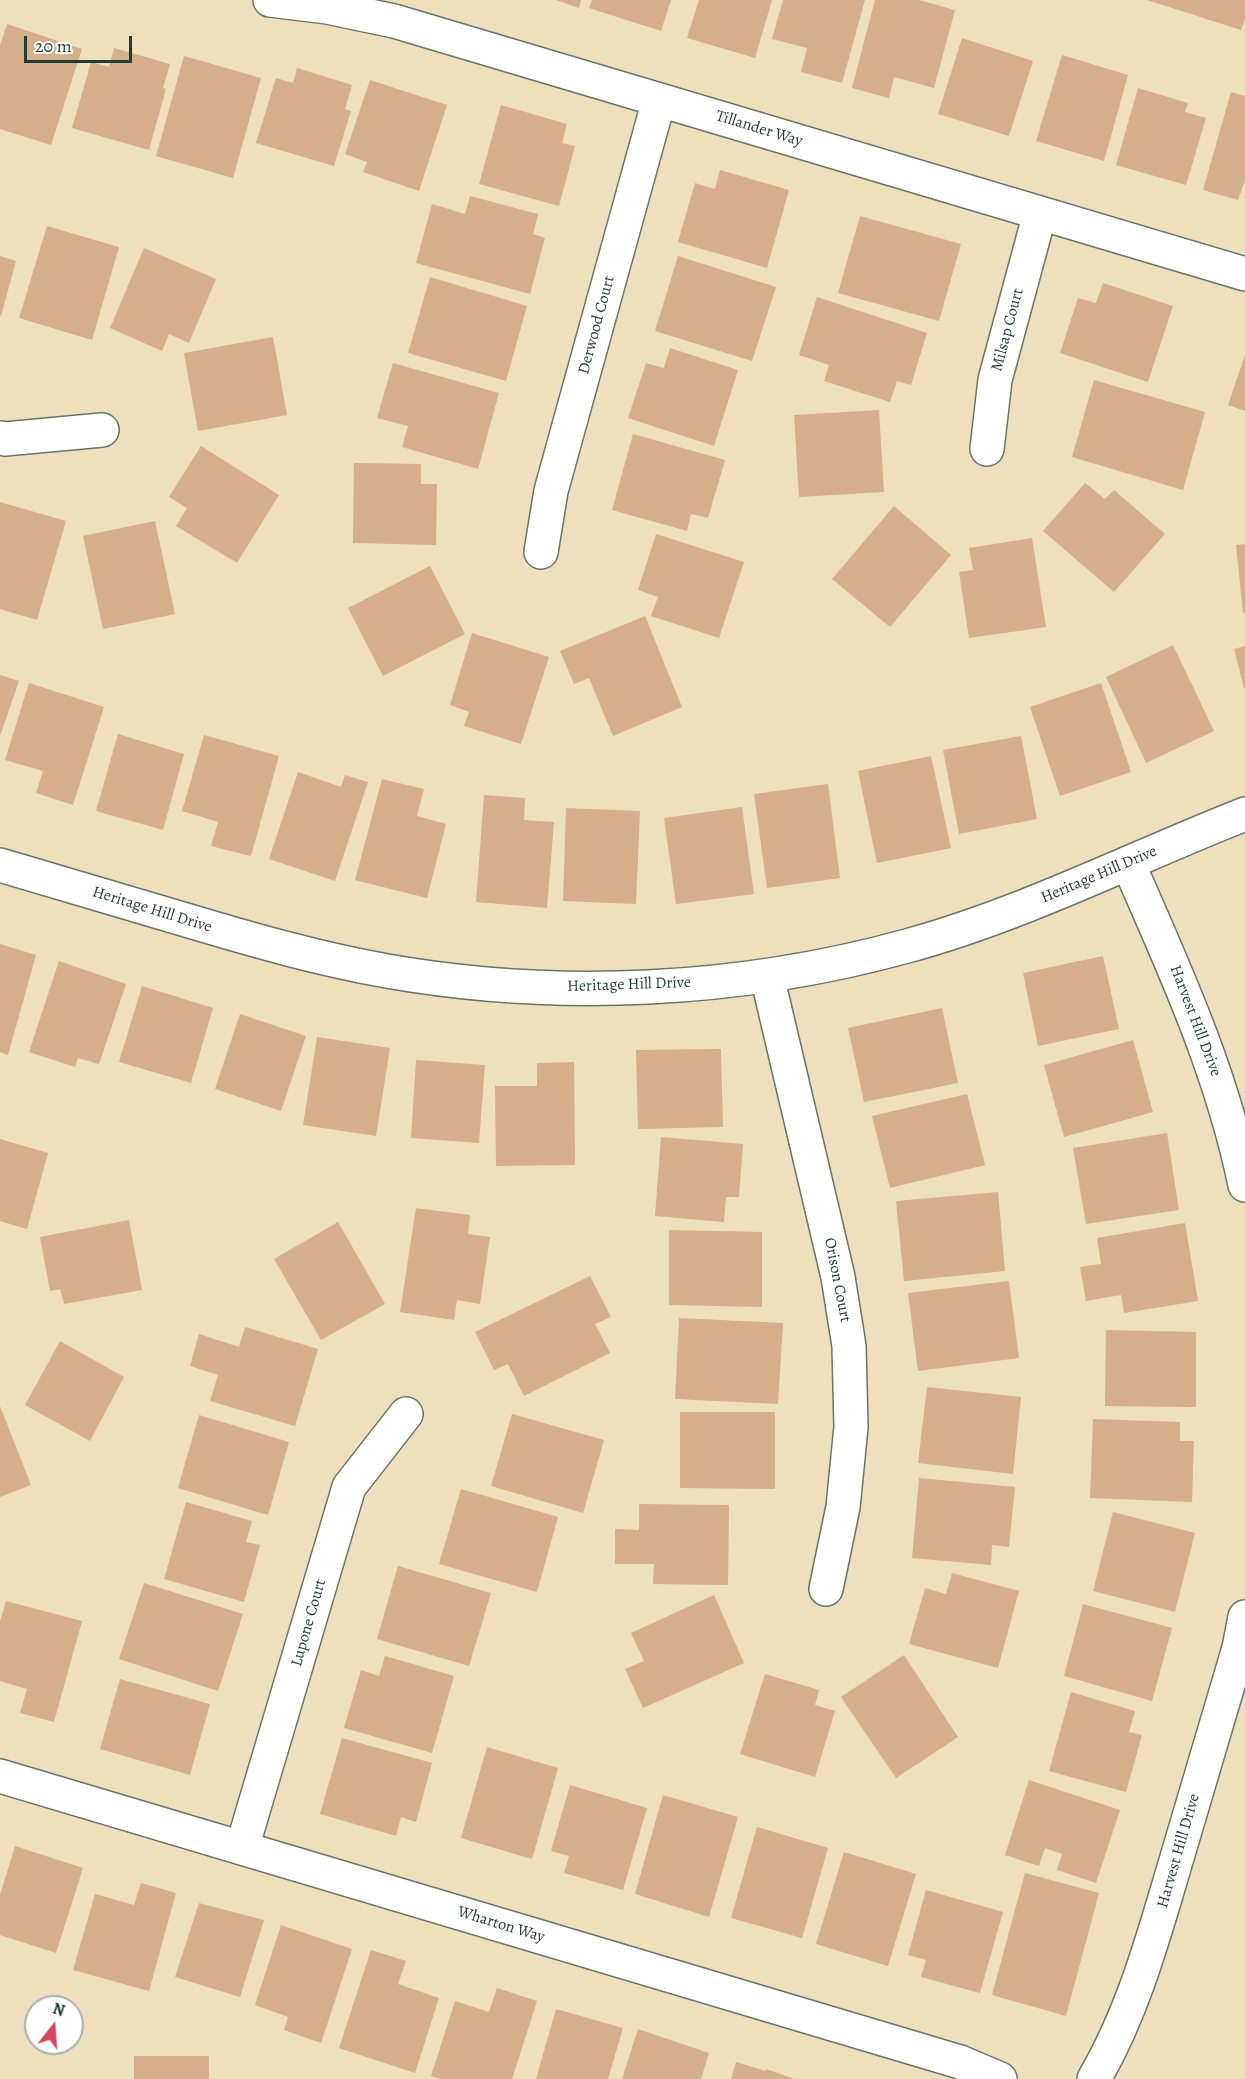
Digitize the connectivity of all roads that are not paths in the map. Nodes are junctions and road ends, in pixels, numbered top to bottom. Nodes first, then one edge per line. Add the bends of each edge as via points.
1 (270, 0) edge
2 (659, 99) junction
3 (1040, 213) junction
4 (1245, 274) edge
5 (102, 430) dead end
6 (0, 438) edge
7 (987, 450) dead end
8 (541, 552) dead end
9 (1245, 814) edge
10 (1128, 863) junction
11 (0, 865) edge
12 (767, 976) junction
13 (1245, 1185) edge
14 (406, 1414) dead end
15 (826, 1589) dead end
16 (1245, 1617) edge
17 (0, 1776) edge
18 (243, 1848) junction
19 (1000, 2079) edge
20 (1094, 2079) edge

1 - 2 street, Tillander Way via 393,21
2 - 3 street, Tillander Way
2 - 8 street, Derwood Court via 551,491
3 - 4 street, Tillander Way
3 - 7 street, Milsap Court via 995,380
5 - 6 street
9 - 10 street, Heritage Hill Drive
10 - 12 street, Heritage Hill Drive via 1007,914 918,943
10 - 13 street, Harvest Hill Drive via 1193,1010 1238,1147
11 - 12 street, Heritage Hill Drive via 288,950 388,972 492,985 596,988
12 - 15 street, Orison Court via 838,1277 849,1346 851,1426 843,1507
14 - 18 street, Lupone Court via 349,1487
16 - 20 street, Harvest Hill Drive via 1148,1957 1128,2012
17 - 18 street, Wharton Way
18 - 19 street, Wharton Way via 960,2062

